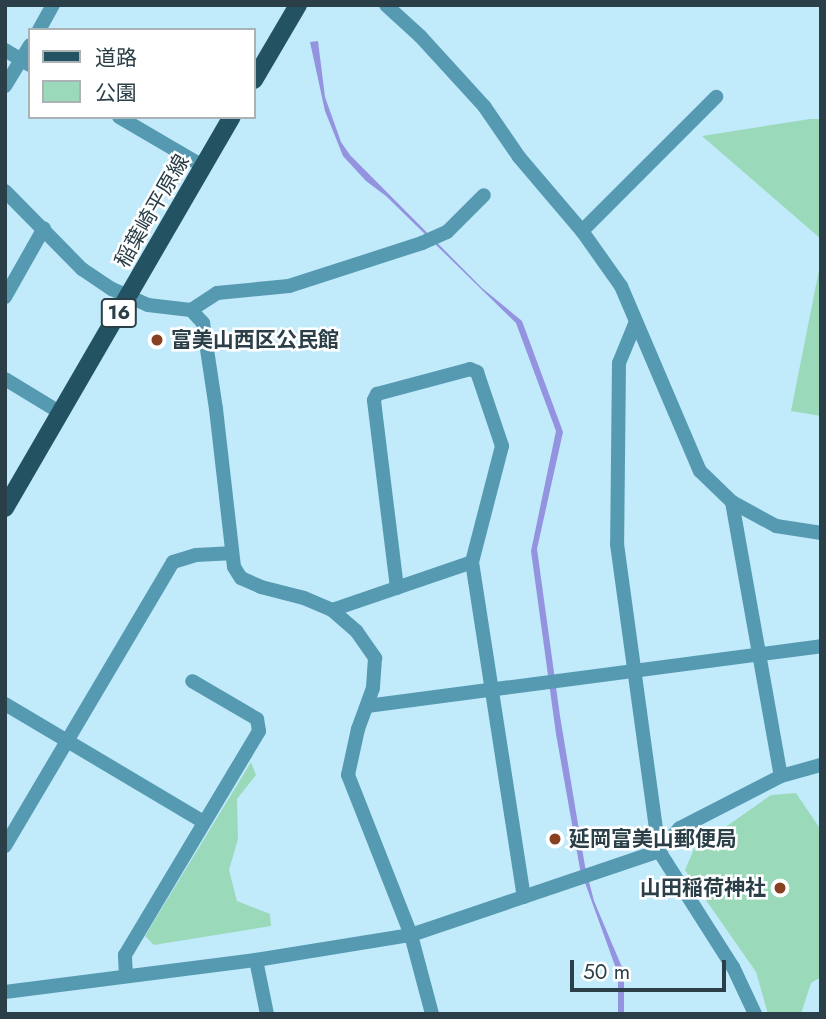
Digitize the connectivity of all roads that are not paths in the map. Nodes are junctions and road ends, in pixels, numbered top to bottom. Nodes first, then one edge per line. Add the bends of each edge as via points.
1 (53, 5) edge
2 (298, 5) edge
3 (386, 5) edge
4 (40, 28) edge
5 (5, 50) edge
6 (25, 62) edge
7 (256, 77) edge
8 (5, 86) edge
9 (716, 97) dead end
10 (122, 119) edge
11 (231, 119) edge
12 (203, 166) junction
13 (5, 191) edge
14 (484, 195) dead end
15 (44, 228) junction
16 (582, 232) junction
17 (129, 296) junction
18 (5, 297) edge
19 (191, 310) junction
20 (635, 324) junction
21 (5, 379) edge
22 (61, 413) junction
23 (732, 502) junction
24 (5, 508) edge
25 (821, 533) edge
26 (230, 553) junction
27 (472, 562) junction
28 (397, 588) junction
29 (332, 610) junction
30 (821, 646) edge
31 (758, 653) junction
32 (636, 671) junction
33 (192, 681) dead end
34 (490, 689) junction
35 (5, 704) edge
36 (367, 706) junction
37 (68, 741) junction
38 (821, 765) edge
39 (781, 776) junction
40 (204, 822) junction
41 (5, 846) edge
42 (659, 851) junction
43 (524, 897) junction
44 (411, 935) junction
45 (256, 960) junction
46 (126, 976) junction
47 (5, 992) edge
48 (267, 1014) edge
49 (432, 1014) edge
50 (755, 1014) edge

1 - 4 street
2 - 7 main road
3 - 16 street via 484,106 519,157
5 - 6 street
6 - 8 street
9 - 16 street
10 - 12 street
11 - 12 main road, 稲葉崎平原線 / 16
12 - 17 main road, 稲葉崎平原線 / 16
13 - 15 street
14 - 19 street via 447,232 422,243 289,286 217,293
15 - 17 street via 82,269
15 - 18 street
16 - 20 street via 621,286
17 - 19 street via 148,305
17 - 22 main road, 稲葉崎平原線 / 16
19 - 26 street via 206,333
20 - 23 street via 695,462
20 - 32 street via 619,363 615,493 617,544
21 - 22 street
22 - 24 main road, 稲葉崎平原線 / 16
23 - 25 street via 776,526
23 - 31 street
26 - 29 street via 241,578
26 - 37 street via 173,562
27 - 28 street
27 - 28 street via 502,446 477,372 470,369 377,394 374,400
27 - 34 street
28 - 29 street
29 - 36 street via 363,639 375,658
30 - 31 street
31 - 32 street
31 - 39 street
32 - 34 street
32 - 42 street
33 - 40 street via 257,719 259,731
34 - 36 street
34 - 43 street
35 - 37 street
36 - 44 street via 348,775
37 - 40 street
37 - 41 street
38 - 39 street
39 - 42 street via 680,828
40 - 46 street via 125,955
42 - 43 street
42 - 50 street via 733,967
43 - 44 street
44 - 45 street
44 - 49 street
45 - 46 street
45 - 48 street
46 - 47 street

